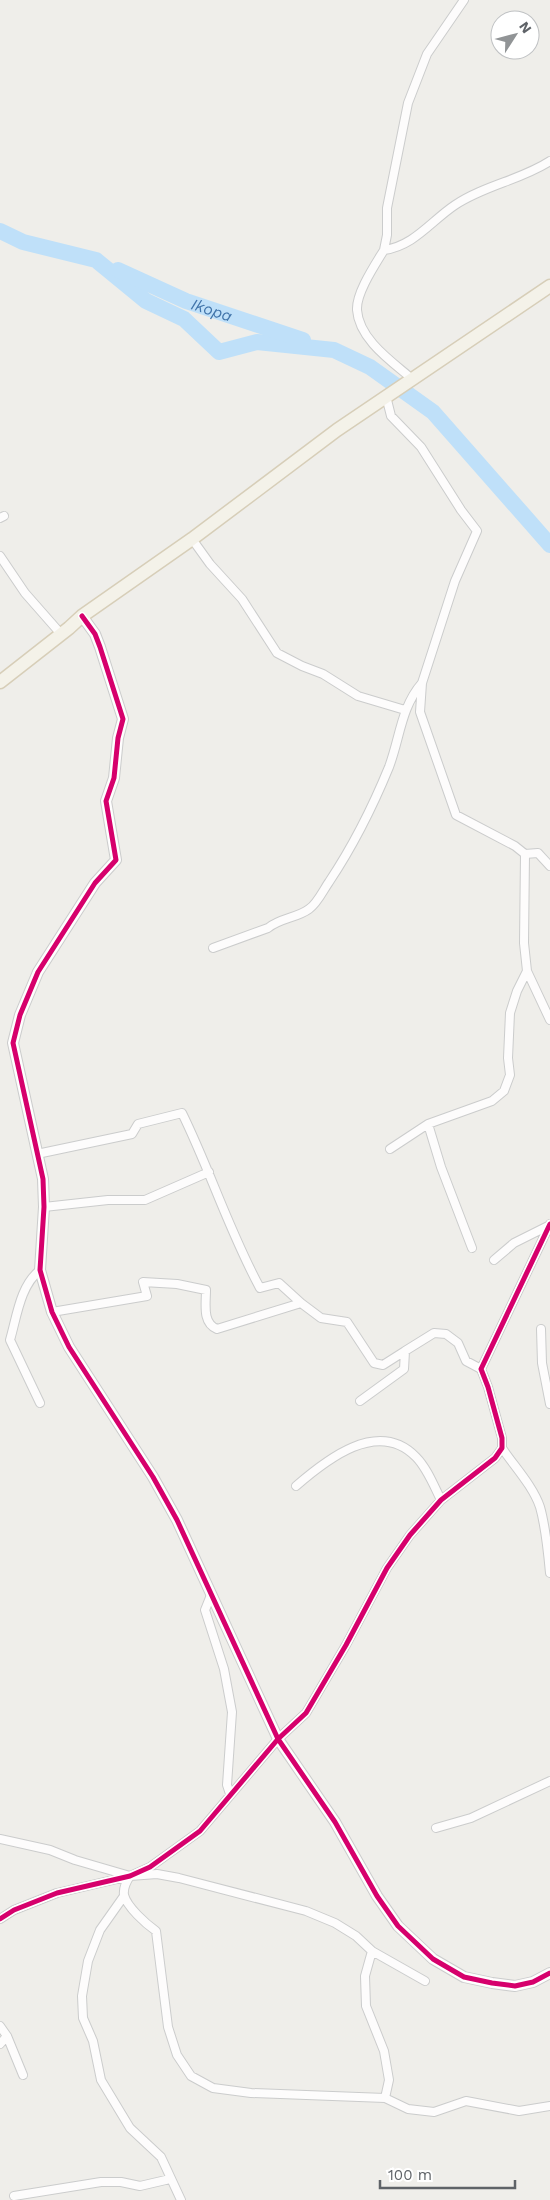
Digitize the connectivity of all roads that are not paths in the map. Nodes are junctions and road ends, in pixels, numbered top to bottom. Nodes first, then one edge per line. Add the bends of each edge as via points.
1 (464, 0) edge
2 (550, 161) edge
3 (384, 250) junction
4 (550, 286) edge
5 (411, 378) junction
6 (386, 396) junction
7 (192, 539) junction
8 (0, 556) edge
9 (82, 616) junction
10 (62, 634) junction
11 (0, 682) edge
12 (422, 683) junction
13 (405, 710) junction
14 (525, 854) junction
15 (550, 866) edge
16 (213, 948) dead end
17 (527, 971) junction
18 (550, 1020) edge
19 (428, 1124) junction
20 (390, 1149) dead end
21 (37, 1154) junction
22 (209, 1172) junction
23 (44, 1207) junction
24 (549, 1225) edge
25 (472, 1248) dead end
26 (494, 1260) dead end
27 (40, 1270) junction
28 (301, 1303) junction
29 (52, 1312) junction
30 (541, 1329) dead end
31 (406, 1351) junction
32 (480, 1369) junction
33 (360, 1401) dead end
34 (40, 1403) dead end
35 (550, 1404) edge
36 (502, 1448) junction
37 (296, 1486) dead end
38 (441, 1500) junction
39 (550, 1573) edge
40 (211, 1596) junction
41 (278, 1738) junction
42 (550, 1780) edge
43 (230, 1794) junction
44 (436, 1828) dead end
45 (0, 1839) edge
46 (130, 1876) junction
47 (124, 1896) junction
48 (0, 1919) edge
49 (372, 1951) junction
50 (550, 1973) edge
51 (425, 1981) dead end
52 (0, 2026) edge
53 (7, 2036) junction
54 (0, 2044) edge
55 (23, 2075) dead end
56 (385, 2098) junction
57 (550, 2106) edge
58 (170, 2179) junction
59 (14, 2196) dead end
60 (181, 2200) edge

1 - 3 street via 427,54 408,104 387,208
2 - 3 street via 454,205 418,236 393,249
3 - 5 street via 365,282 356,309 360,324 380,353
4 - 5 main road
5 - 6 main road
6 - 7 main road
6 - 12 street via 391,416 421,446 477,531 455,580
7 - 9 main road
7 - 13 street via 242,599 277,653 323,674 358,696
8 - 10 street via 25,593
9 - 10 main road
9 - 21 street via 100,646 123,719 114,778 106,801 116,860 95,882 38,972 18,1024 13,1043
10 - 11 main road
12 - 13 street
12 - 14 street via 420,712 456,816
13 - 16 street via 389,766 363,823 338,869 310,909
14 - 15 street via 538,853
14 - 17 street via 524,943
17 - 18 street
17 - 19 street via 510,1013 510,1075 504,1091 492,1101
19 - 20 street
19 - 25 street
21 - 22 street via 132,1134 138,1124 182,1113
21 - 23 street via 43,1179
22 - 23 street via 145,1200 108,1200
22 - 28 street via 260,1288 279,1283
23 - 27 street
24 - 26 street via 514,1243
24 - 32 street
27 - 29 street
27 - 34 street via 25,1286 10,1340
28 - 29 street via 217,1329 207,1319 206,1290 144,1282 147,1296
28 - 31 street via 321,1318 347,1322 374,1363 383,1365
29 - 40 street via 69,1347 153,1477 177,1520
30 - 35 street via 542,1363
31 - 32 street via 434,1333 446,1334 458,1343 466,1361
31 - 33 street via 404,1369
32 - 36 street via 488,1387
36 - 38 street
36 - 39 street via 539,1506
37 - 38 street via 334,1455 380,1440 408,1450 418,1458
38 - 41 street via 410,1535 387,1568 306,1713
40 - 41 street
40 - 43 street via 205,1610 224,1669 232,1712 227,1785
41 - 43 street
41 - 50 street via 335,1822 382,1904 398,1926 433,1959 464,1977 515,1986 533,1982
42 - 44 street via 470,1818
43 - 46 street via 200,1831 150,1867
45 - 46 street via 50,1850
46 - 47 street via 124,1886
46 - 48 street via 57,1893
46 - 49 street via 157,1874 180,1878 306,1911 336,1923
47 - 56 street via 143,1922 156,1931 168,2027 177,2055 191,2076 213,2088 250,2093
47 - 58 street via 100,1930 88,1961 82,1996 83,2018 93,2041 101,2080 130,2128 161,2157
49 - 51 street
49 - 56 street via 365,1976 366,2006 384,2050 389,2080
52 - 53 street
53 - 54 street
53 - 55 street
56 - 57 street via 408,2109 434,2112 466,2101 519,2111
58 - 59 street via 140,2186 101,2182
58 - 60 street

